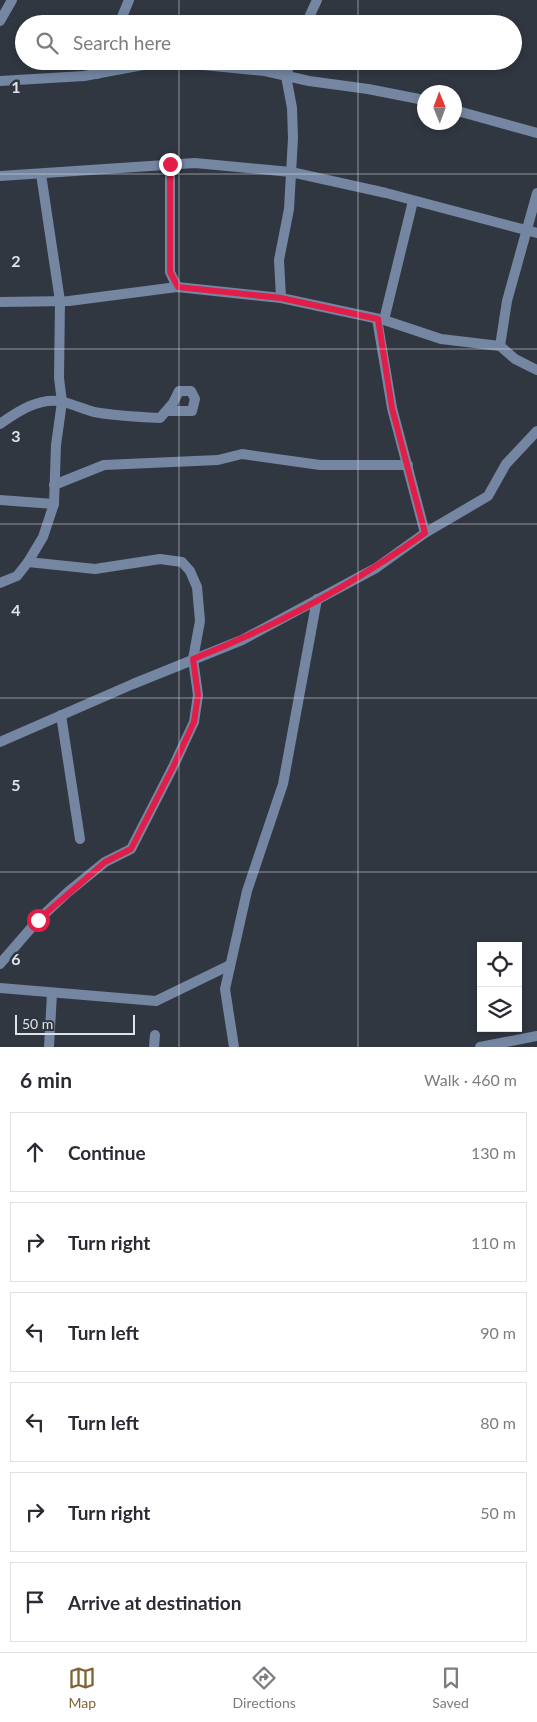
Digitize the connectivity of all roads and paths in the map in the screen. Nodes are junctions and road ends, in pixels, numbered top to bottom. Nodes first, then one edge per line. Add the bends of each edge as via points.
1 (12, 0) edge
2 (129, 0) edge
3 (317, 0) edge
4 (123, 15) edge
5 (310, 15) edge
6 (0, 21) edge
7 (99, 70) edge
8 (117, 70) edge
9 (255, 70) edge
10 (288, 70) edge
11 (97, 74) junction
12 (286, 76) junction
13 (0, 82) edge
14 (417, 99) edge
15 (462, 112) edge
16 (537, 133) edge
17 (170, 164) junction
18 (291, 172) junction
19 (41, 174) junction
20 (0, 176) edge
21 (537, 193) edge
22 (413, 201) junction
23 (532, 232) edge
24 (178, 287) junction
25 (281, 298) junction
26 (60, 301) junction
27 (0, 302) edge
28 (381, 320) junction
29 (500, 346) junction
30 (537, 370) edge
31 (62, 402) junction
32 (166, 411) dead end
33 (0, 424) edge
34 (537, 431) edge
35 (408, 465) junction
36 (54, 485) junction
37 (0, 500) edge
38 (54, 504) junction
39 (425, 533) junction
40 (28, 562) junction
41 (0, 583) edge
42 (317, 599) junction
43 (193, 659) junction
44 (61, 715) junction
45 (0, 742) edge
46 (80, 839) dead end
47 (0, 964) edge
48 (230, 965) junction
49 (0, 988) edge
50 (52, 993) junction
51 (155, 1035) dead end
52 (537, 1036) edge
53 (49, 1047) edge
54 (154, 1047) edge
55 (234, 1047) edge
56 (480, 1047) edge

1 - 6 street
2 - 4 street
3 - 5 street
7 - 11 street
8 - 11 street
9 - 12 street
10 - 12 street
11 - 13 street
12 - 14 street
12 - 18 street via 292,118
15 - 16 street
17 - 18 street via 194,163
17 - 19 street
17 - 24 street via 170,272
18 - 22 street
18 - 25 street via 289,209 279,260
19 - 20 street
19 - 26 street
21 - 23 street
22 - 23 street
22 - 28 street
23 - 29 street via 506,300
24 - 25 street
24 - 26 street
25 - 28 street
26 - 27 street
26 - 31 street via 59,378
28 - 29 street via 441,339
28 - 35 street via 392,408
29 - 30 street via 515,359
31 - 32 street via 93,412 126,417 160,418
31 - 33 street via 36,403
31 - 36 street
34 - 39 street via 506,464 488,496
35 - 36 street via 320,465 242,454 218,460 104,465
35 - 39 street
36 - 38 street
37 - 38 street
38 - 40 street via 43,537
39 - 42 street via 376,568
40 - 41 street via 17,576
40 - 43 street via 95,569 160,560 182,562 197,587 200,621
42 - 43 street via 242,640
42 - 48 street via 283,784 247,891
43 - 44 street
43 - 47 street via 198,695 194,722 131,849 105,862 68,892 38,920
44 - 45 street
44 - 46 street
48 - 50 street via 156,1001
48 - 55 street via 225,989
49 - 50 street
50 - 53 street
51 - 54 street
52 - 56 street

